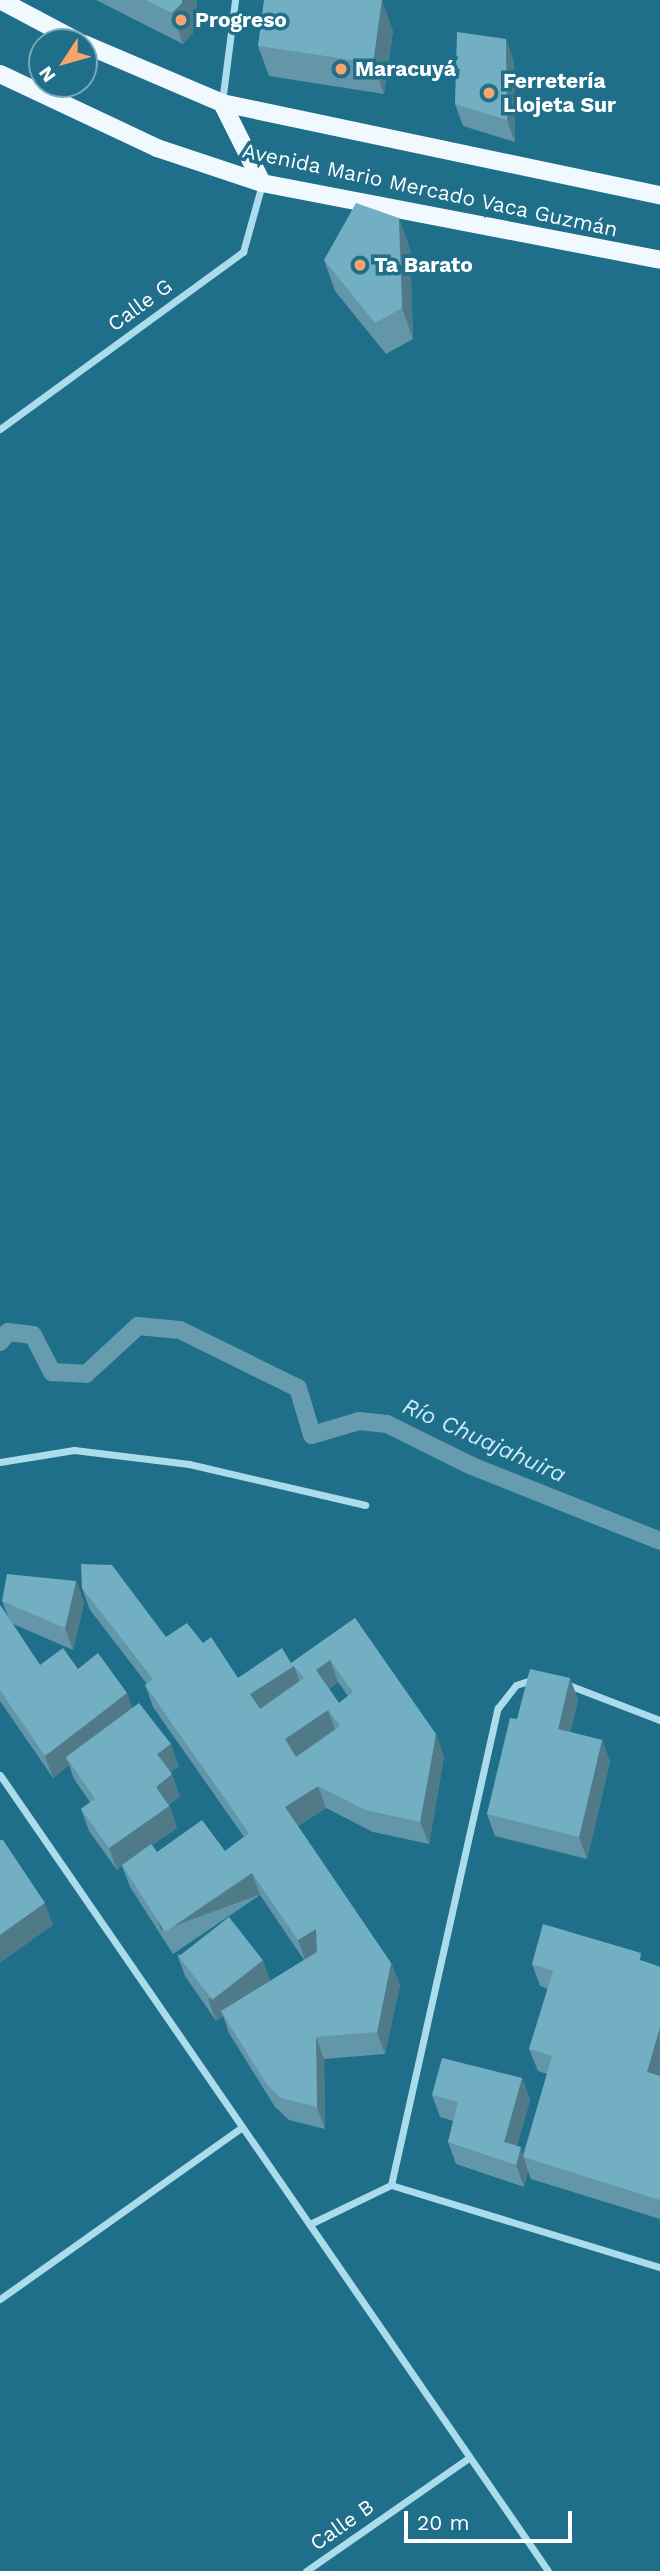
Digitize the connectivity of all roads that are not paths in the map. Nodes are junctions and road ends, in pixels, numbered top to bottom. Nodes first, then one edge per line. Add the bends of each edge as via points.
1 (0, 0) edge
2 (235, 0) edge
3 (53, 28) edge
4 (98, 50) edge
5 (0, 74) edge
6 (222, 103) junction
7 (262, 183) junction
8 (660, 195) edge
9 (660, 260) edge
10 (0, 429) edge
11 (0, 1462) edge
12 (365, 1505) dead end
13 (545, 1678) edge
14 (555, 1681) edge
15 (660, 1720) edge
16 (0, 1775) edge
17 (8, 1787) junction
18 (0, 1793) edge
19 (242, 2128) junction
20 (391, 2185) junction
21 (310, 2224) junction
22 (660, 2267) edge
23 (0, 2299) edge
24 (467, 2459) junction
25 (306, 2571) edge
26 (548, 2571) edge

1 - 3 main road
2 - 6 street
4 - 6 main road, Avenida Mario Mercado Vaca Guzmán
5 - 7 main road, Avenida Mario Mercado Vaca Guzmán via 157,148
6 - 7 main road
6 - 8 main road, Avenida Mario Mercado Vaca Guzmán
7 - 9 main road, Avenida Mario Mercado Vaca Guzmán
7 - 10 street, Calle G via 243,252
11 - 12 street via 74,1450 189,1464
13 - 20 street via 516,1685 498,1708
14 - 15 street
16 - 17 street
17 - 18 street
17 - 19 street
19 - 21 street
19 - 23 street
20 - 21 street
20 - 22 street
21 - 24 street
24 - 25 street, Calle B
24 - 26 street

